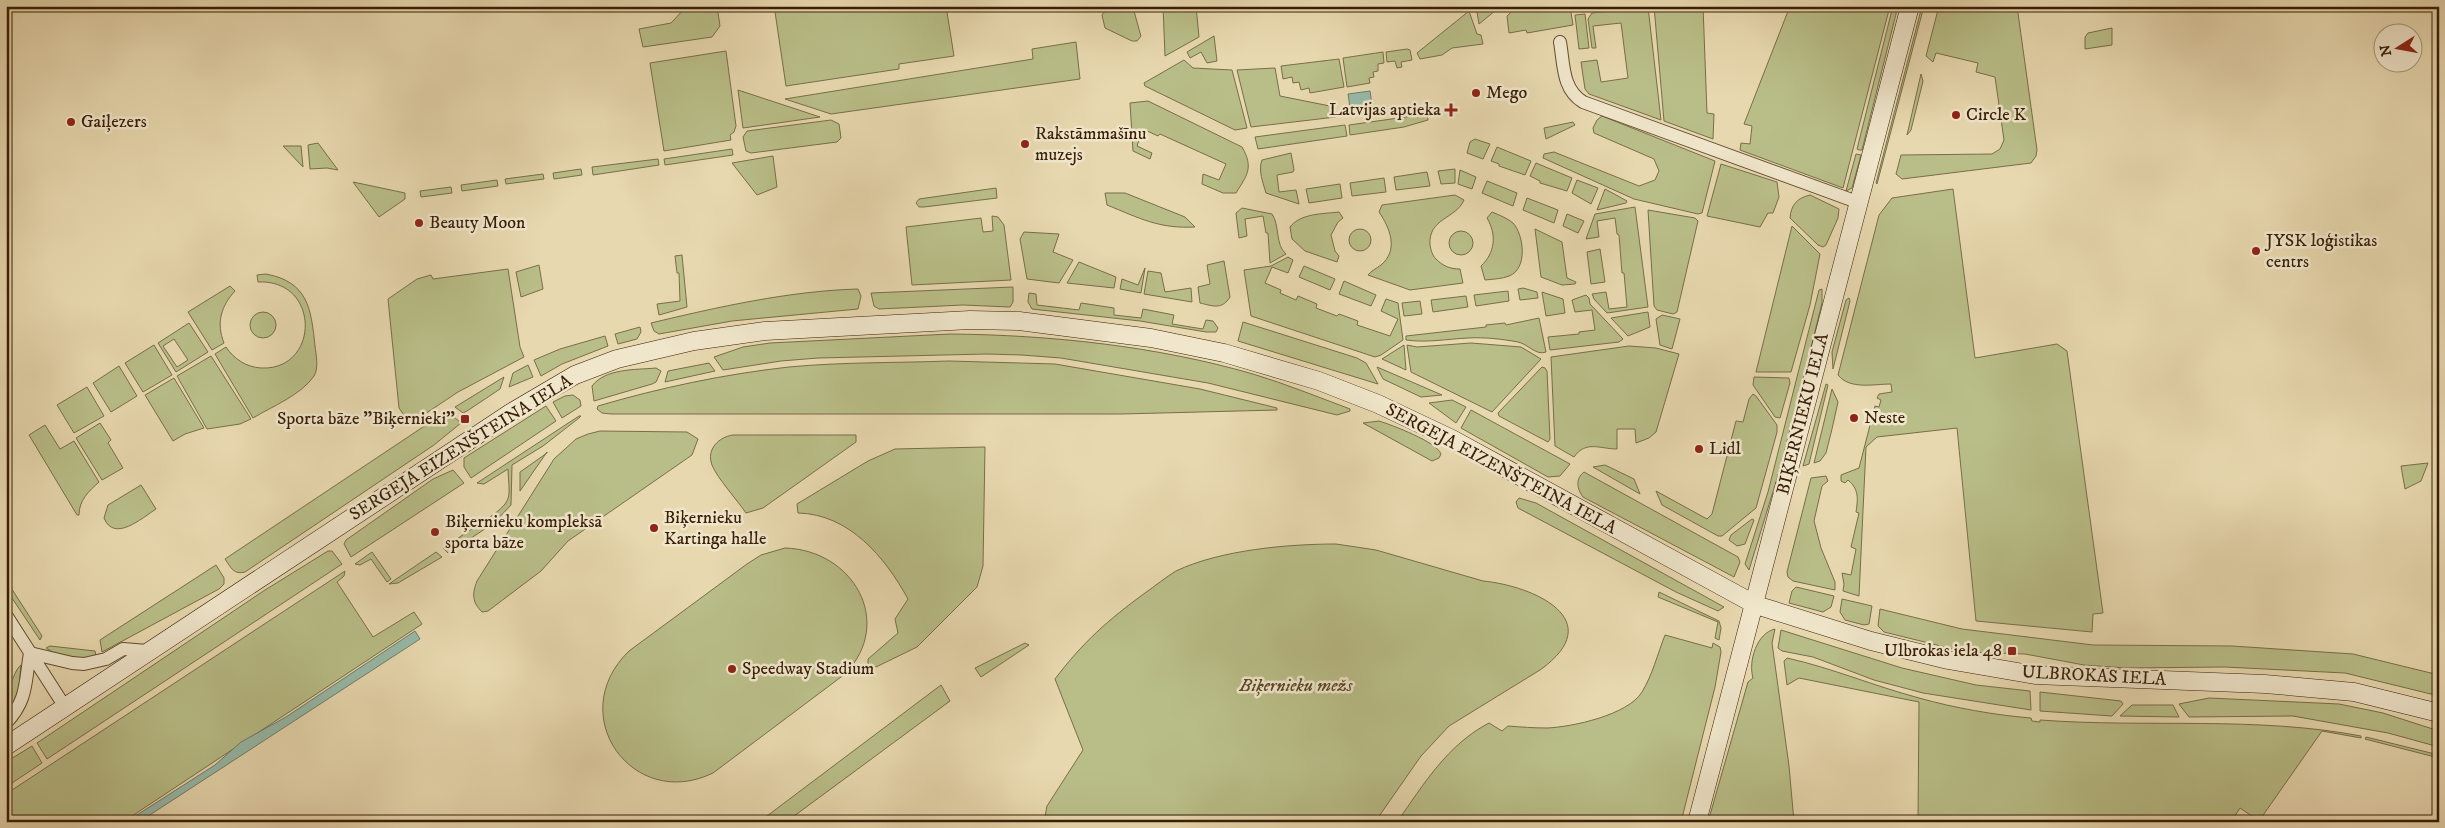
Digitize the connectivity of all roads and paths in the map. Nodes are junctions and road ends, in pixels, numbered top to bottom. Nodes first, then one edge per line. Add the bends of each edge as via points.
1 (1910, 6) edge
2 (1560, 42) dead end
3 (1860, 203) junction
4 (1756, 605) junction
5 (6, 615) edge
6 (148, 651) junction
7 (30, 653) junction
8 (65, 707) junction
9 (2439, 713) edge
10 (6, 723) edge
11 (6, 746) edge
12 (1697, 822) edge

1 - 3 street, BIĶERNIEKU IELA
2 - 3 street via 1568,88 1583,102
3 - 4 street, BIĶERNIEKU IELA via 1824,331
4 - 6 street, SERGEJA EIZENŠTEINA IELA via 1452,438 1319,381 1224,353 1151,338 1019,321 970,320 812,327 738,334 668,346 602,364 512,412
4 - 9 street, ULBROKAS IELA via 1871,641 1948,660 2035,676 2265,684 2354,692
4 - 12 street, BIĶERNIEKU IELA
5 - 7 street
6 - 7 street via 123,649 84,664
6 - 8 street, SERGEJA EIZENŠTEINA IELA
7 - 8 street
7 - 10 street via 26,688
8 - 11 street, SERGEJA EIZENŠTEINA IELA

